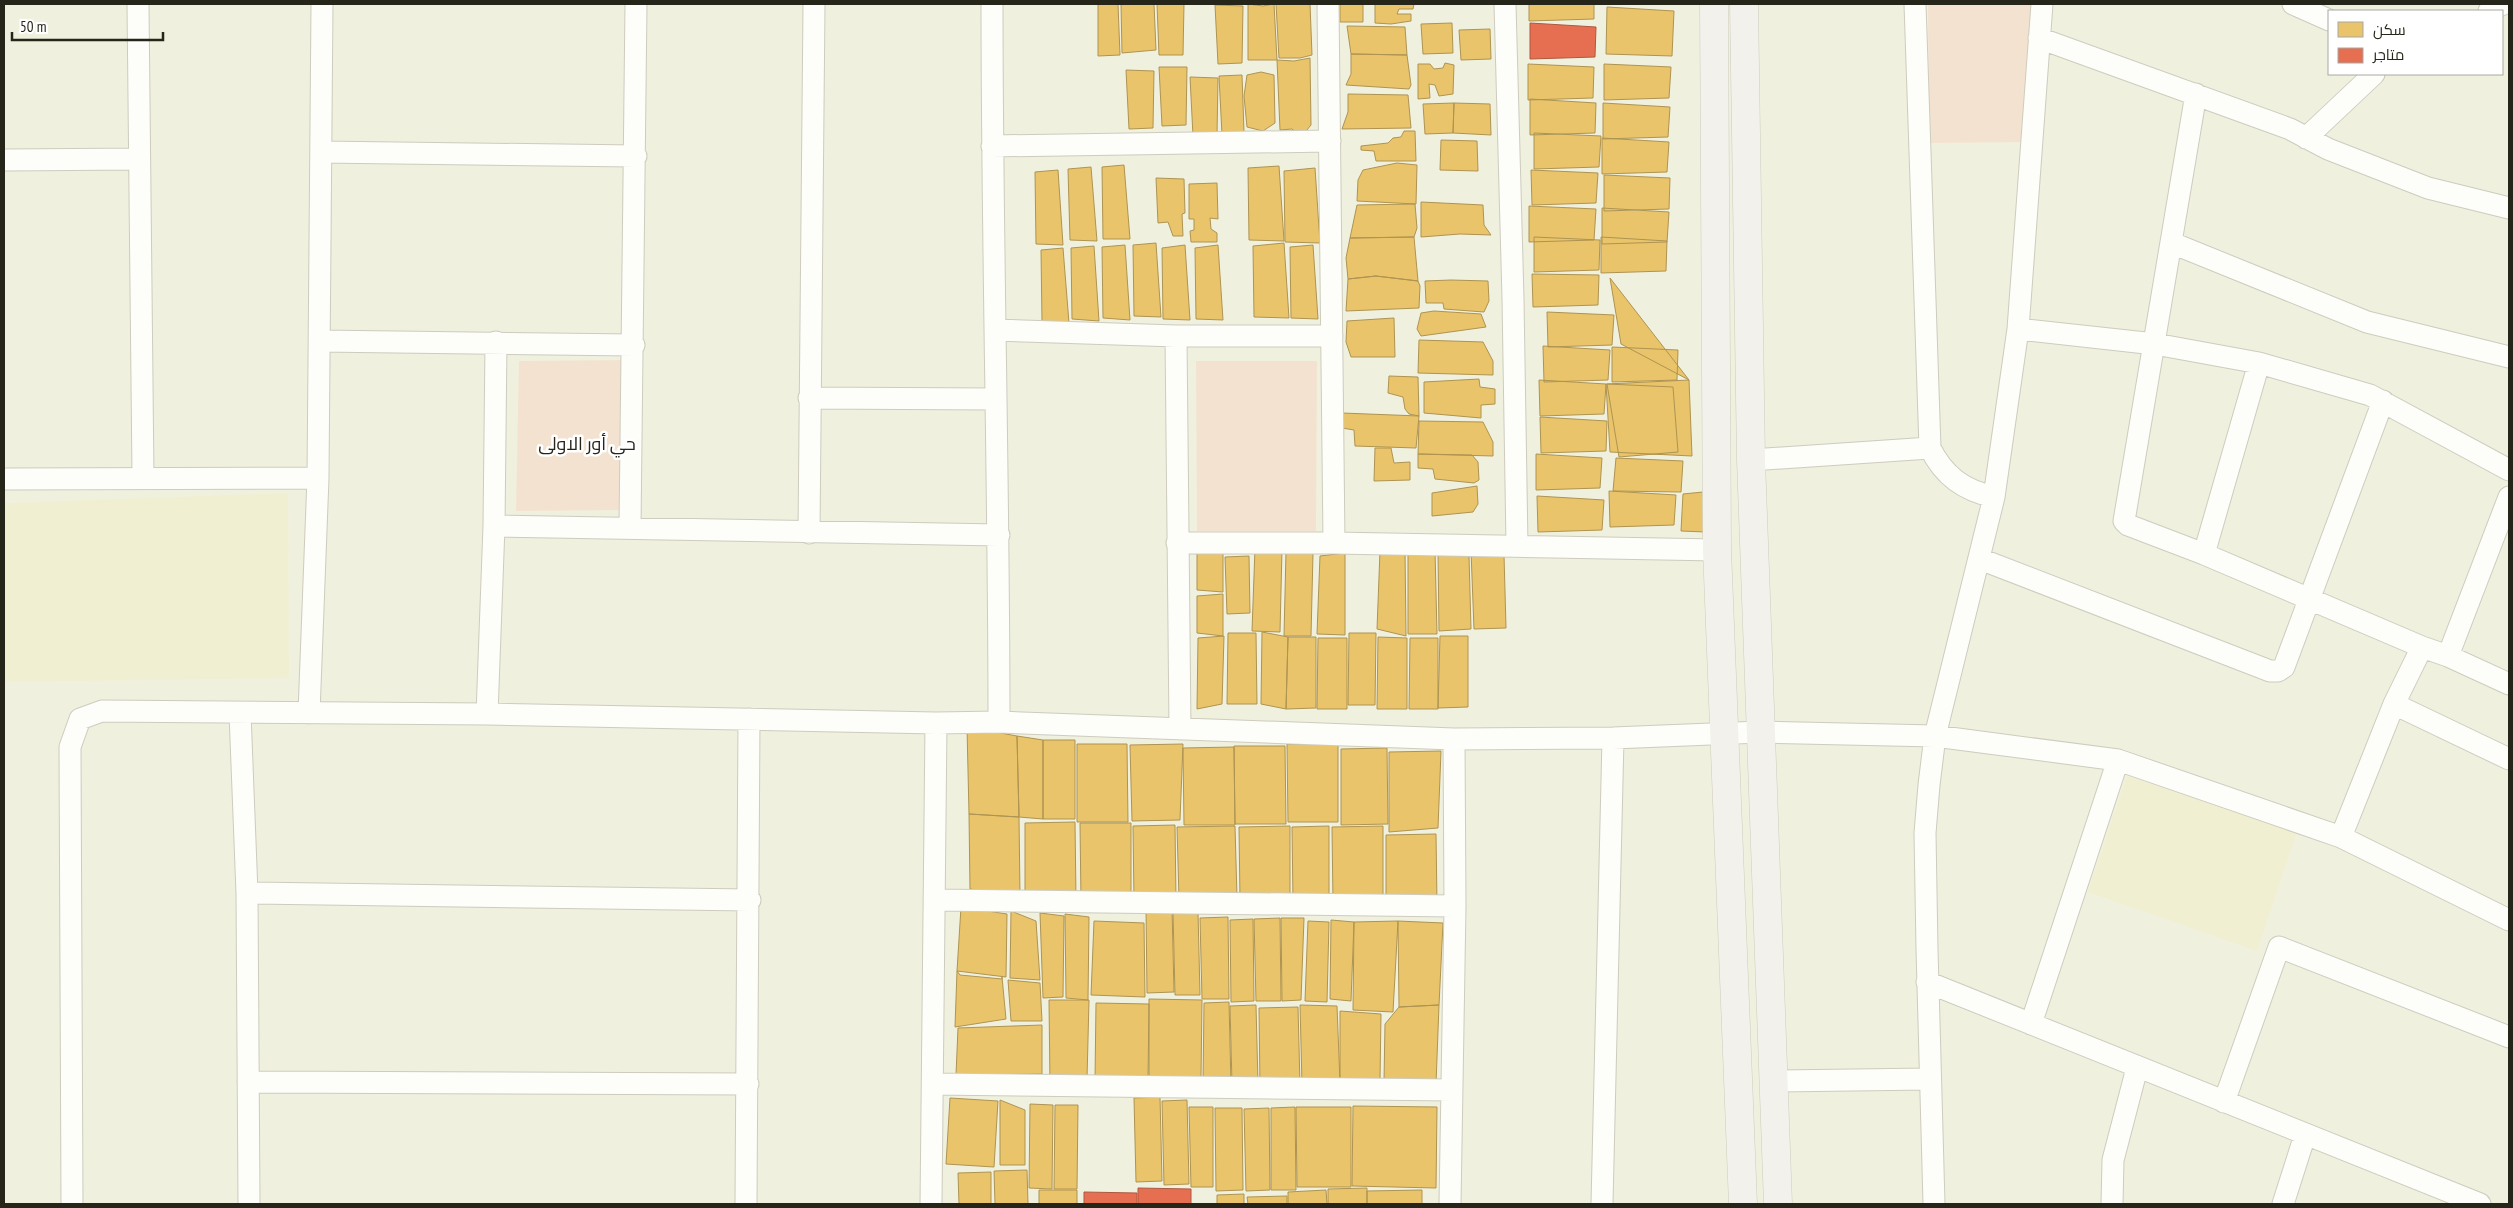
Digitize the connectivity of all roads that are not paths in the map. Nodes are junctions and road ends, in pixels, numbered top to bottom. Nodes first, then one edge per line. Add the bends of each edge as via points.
1 (138, 4) edge
2 (322, 4) edge
3 (636, 4) edge
4 (814, 4) edge
5 (992, 4) edge
6 (1328, 4) edge
7 (1504, 4) edge
8 (1714, 4) edge
9 (1744, 4) edge
10 (1915, 4) edge
11 (2042, 4) edge
12 (2294, 4) edge
13 (2503, 4) edge
14 (2492, 10) edge
15 (2328, 20) edge
16 (2039, 38) junction
17 (2373, 75) edge
18 (2196, 94) junction
19 (2306, 138) junction
20 (1330, 141) junction
21 (992, 146) junction
22 (322, 152) junction
23 (636, 156) junction
24 (138, 159) junction
25 (4, 160) edge
26 (2508, 201) edge
27 (2172, 243) junction
28 (2018, 329) junction
29 (995, 330) junction
30 (1176, 336) junction
31 (1332, 336) junction
32 (320, 341) junction
33 (496, 342) junction
34 (2156, 344) junction
35 (634, 345) junction
36 (2509, 357) edge
37 (2258, 363) junction
38 (809, 398) junction
39 (995, 400) junction
40 (2383, 401) junction
41 (1930, 448) junction
42 (1751, 460) junction
43 (2509, 470) edge
44 (143, 477) junction
45 (318, 478) junction
46 (4, 479) edge
47 (1994, 497) junction
48 (2509, 497) edge
49 (494, 526) junction
50 (630, 528) junction
51 (809, 533) junction
52 (999, 535) junction
53 (1334, 543) junction
54 (1177, 544) junction
55 (1517, 546) junction
56 (1717, 550) junction
57 (2204, 554) junction
58 (1980, 559) junction
59 (2308, 599) junction
60 (2422, 647) junction
61 (2448, 656) junction
62 (2509, 684) edge
63 (2394, 704) junction
64 (240, 713) junction
65 (309, 713) junction
66 (487, 714) junction
67 (750, 719) junction
68 (999, 722) junction
69 (936, 723) junction
70 (1180, 729) junction
71 (1760, 732) junction
72 (1723, 734) junction
73 (1935, 736) junction
74 (1454, 738) junction
75 (1613, 738) junction
76 (2509, 759) edge
77 (2118, 760) junction
78 (2341, 837) junction
79 (247, 893) junction
80 (750, 900) junction
81 (935, 900) junction
82 (1455, 906) junction
83 (2509, 920) edge
84 (1927, 982) junction
85 (2031, 1024) junction
86 (2509, 1037) edge
87 (2137, 1068) junction
88 (1929, 1078) junction
89 (248, 1082) junction
90 (1773, 1082) junction
91 (748, 1084) junction
92 (932, 1084) junction
93 (1452, 1090) junction
94 (2224, 1102) junction
95 (2305, 1134) junction
96 (2471, 1203) edge
97 (72, 1204) edge
98 (248, 1204) edge
99 (746, 1204) edge
100 (931, 1204) edge
101 (1450, 1204) edge
102 (1602, 1204) edge
103 (1744, 1204) edge
104 (1778, 1204) edge
105 (1934, 1204) edge
106 (2112, 1204) edge
107 (2283, 1204) edge

1 - 24 street
2 - 22 street
3 - 23 street
4 - 38 street
5 - 21 street
6 - 20 street
7 - 55 street
8 - 56 street
9 - 42 street
10 - 41 street
11 - 16 street
12 - 15 street
13 - 14 street
16 - 18 street
16 - 28 street
17 - 19 street
18 - 19 street
18 - 27 street
19 - 26 street via 2428,188
20 - 21 street
20 - 31 street
21 - 29 street
22 - 23 street
22 - 32 street
23 - 35 street
24 - 25 street
24 - 44 street
27 - 34 street
27 - 36 street via 2366,322
28 - 34 street
28 - 47 street
29 - 30 street
29 - 39 street
30 - 31 street
30 - 54 street
31 - 53 street
32 - 33 street
32 - 45 street
33 - 35 street
33 - 49 street
34 - 37 street
34 - 57 street via 2124,521
35 - 50 street
37 - 40 street
37 - 57 street
38 - 39 street
38 - 51 street
39 - 52 street
40 - 43 street
40 - 59 street
41 - 42 street
41 - 47 street via 1948,476 1977,493
42 - 71 street
44 - 45 street
44 - 46 street
45 - 65 street
47 - 58 street
48 - 61 street
49 - 50 street
49 - 66 street
50 - 51 street
51 - 52 street
52 - 68 street
53 - 54 street
53 - 55 street
54 - 70 street
55 - 56 street
56 - 72 street
57 - 59 street
58 - 59 street via 2270,671 2284,667
58 - 73 street
59 - 60 street
60 - 61 street
60 - 63 street
61 - 62 street
63 - 76 street
63 - 78 street
64 - 65 street
64 - 79 street
64 - 97 street via 102,711 80,720 70,747
65 - 66 street
66 - 67 street
67 - 69 street
67 - 80 street
68 - 69 street
68 - 70 street
69 - 81 street
70 - 74 street
71 - 72 street
71 - 73 street
71 - 90 street
72 - 75 street
72 - 103 street
73 - 77 street
73 - 84 street via 1925,833
74 - 75 street
74 - 82 street
75 - 102 street
77 - 78 street
77 - 85 street
78 - 83 street
79 - 80 street
79 - 89 street
80 - 91 street
81 - 82 street
81 - 92 street
82 - 93 street
84 - 85 street
84 - 88 street
85 - 87 street
86 - 94 street via 2279,947
87 - 94 street
87 - 106 street via 2113,1160
88 - 90 street
88 - 105 street
89 - 91 street
89 - 98 street
90 - 104 street
91 - 99 street
92 - 93 street
92 - 100 street
93 - 101 street
94 - 95 street
95 - 96 street
95 - 107 street

